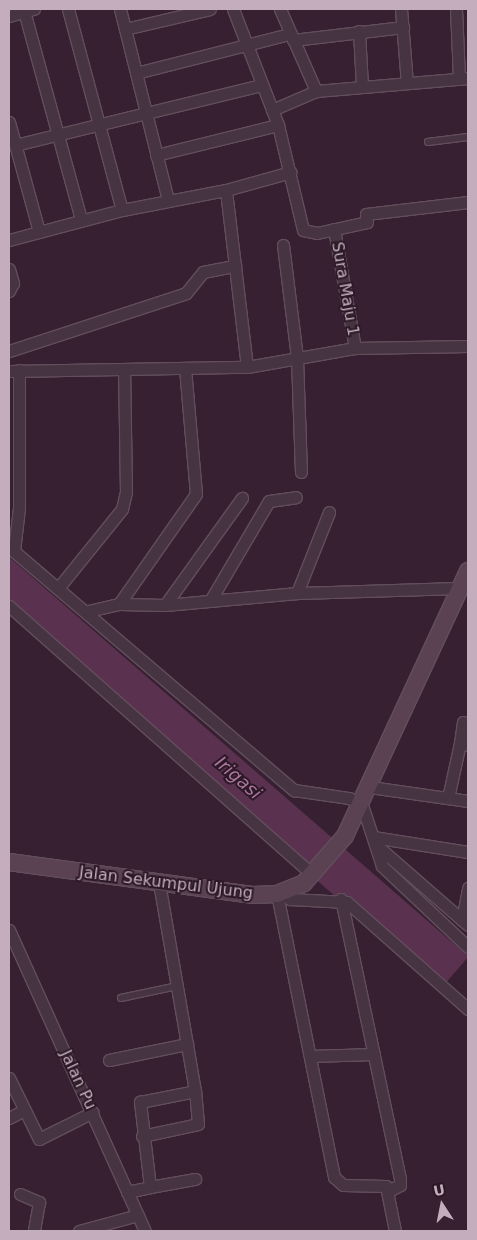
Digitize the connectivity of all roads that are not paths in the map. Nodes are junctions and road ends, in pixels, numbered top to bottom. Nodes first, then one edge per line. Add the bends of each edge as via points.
1 (68, 9) edge
2 (120, 9) edge
3 (210, 9) edge
4 (233, 9) edge
5 (280, 9) edge
6 (401, 9) edge
7 (456, 9) edge
8 (29, 10) edge
9 (9, 16) edge
10 (403, 27) junction
11 (125, 29) junction
12 (360, 31) junction
13 (291, 37) junction
14 (244, 43) junction
15 (136, 73) junction
16 (464, 78) edge
17 (407, 83) junction
18 (261, 85) junction
19 (362, 86) junction
20 (316, 91) junction
21 (272, 110) junction
22 (146, 112) junction
23 (9, 122) edge
24 (100, 123) junction
25 (278, 125) junction
26 (59, 136) junction
27 (468, 138) edge
28 (428, 142) dead end
29 (15, 145) junction
30 (156, 155) junction
31 (291, 172) junction
32 (226, 190) junction
33 (168, 200) junction
34 (468, 202) edge
35 (122, 210) junction
36 (81, 220) junction
37 (334, 229) junction
38 (39, 232) junction
39 (9, 240) edge
40 (283, 245) dead end
41 (235, 266) junction
42 (9, 269) edge
43 (9, 291) edge
44 (468, 346) edge
45 (355, 348) junction
46 (9, 351) edge
47 (297, 358) junction
48 (247, 367) junction
49 (185, 369) junction
50 (124, 370) junction
51 (14, 371) edge
52 (301, 472) dead end
53 (296, 497) dead end
54 (242, 498) dead end
55 (329, 512) dead end
56 (11, 549) edge
57 (468, 570) edge
58 (59, 587) junction
59 (460, 588) junction
60 (297, 593) junction
61 (210, 601) junction
62 (119, 604) junction
63 (9, 606) edge
64 (165, 606) junction
65 (88, 611) junction
66 (463, 722) dead end
67 (464, 744) edge
68 (370, 787) junction
69 (448, 798) junction
70 (468, 801) edge
71 (362, 805) junction
72 (374, 841) junction
73 (468, 852) edge
74 (9, 862) edge
75 (315, 873) junction
76 (159, 883) junction
77 (468, 888) edge
78 (279, 893) junction
79 (341, 900) junction
80 (465, 922) edge
81 (9, 930) edge
82 (468, 947) edge
83 (178, 986) junction
84 (121, 998) dead end
85 (468, 1009) edge
86 (187, 1044) junction
87 (374, 1054) junction
88 (310, 1056) junction
89 (109, 1060) dead end
90 (9, 1078) edge
91 (194, 1091) junction
92 (24, 1110) junction
93 (93, 1112) junction
94 (9, 1118) edge
95 (142, 1136) junction
96 (195, 1179) dead end
97 (150, 1187) junction
98 (390, 1190) junction
99 (128, 1192) junction
100 (20, 1194) dead end
101 (138, 1215) junction
102 (34, 1231) edge
103 (79, 1231) edge
104 (145, 1231) edge
105 (396, 1231) edge

1 - 24 street
2 - 11 street
3 - 11 street
4 - 14 street
5 - 13 street
6 - 10 street
7 - 16 street
8 - 9 street
8 - 26 street
10 - 12 street
10 - 17 street
11 - 15 street
12 - 13 street
12 - 19 street
13 - 14 street
13 - 20 street
14 - 15 street
14 - 18 street
15 - 22 street
16 - 17 street
17 - 19 street
18 - 21 street
18 - 22 street
19 - 20 street
20 - 21 street
21 - 25 street
22 - 24 street
22 - 30 street
23 - 29 street
24 - 26 street
24 - 35 street
25 - 30 street
25 - 31 street
26 - 29 street
26 - 36 street
27 - 28 lane
29 - 38 street
30 - 33 street
31 - 32 street
31 - 37 street via 303,230 308,234
32 - 33 street
32 - 41 street
33 - 35 street
34 - 37 street via 366,214 367,222
35 - 36 street
36 - 38 street
37 - 45 street, Sura Maju 1
38 - 39 street
40 - 47 street
41 - 46 street via 203,272 186,293
41 - 48 street
42 - 43 street via 13,283
44 - 45 street
45 - 47 street
47 - 48 street
47 - 52 street
48 - 49 street
49 - 50 street
49 - 62 street via 196,494
50 - 51 street
50 - 58 street via 126,492 122,509
51 - 56 street via 19,508
53 - 61 street via 269,500
54 - 64 street
55 - 60 street
56 - 58 street
57 - 59 main road
58 - 65 street
59 - 60 street
59 - 68 main road
60 - 61 street
61 - 64 street
62 - 64 street
62 - 65 street
63 - 75 street
65 - 71 street via 173,690 294,790 349,798
66 - 67 street
67 - 69 street
68 - 69 street
68 - 71 main road
69 - 70 street
71 - 72 street
71 - 75 main road via 345,836
72 - 73 street
72 - 80 street
72 - 82 street via 387,873
74 - 76 main road, Jalan Sekumpul Ujung
75 - 78 main road
76 - 78 main road, Jalan Sekumpul Ujung
76 - 83 street
77 - 80 street
78 - 79 street via 290,899
78 - 88 street
79 - 85 street
79 - 87 street
81 - 93 street, Jalan Pu
83 - 84 lane
83 - 86 street
86 - 89 street
86 - 91 street
87 - 88 street
87 - 98 street via 400,1178 400,1185
88 - 98 street via 334,1177 343,1185 380,1185
90 - 92 street
91 - 95 street via 140,1102
91 - 95 street via 198,1124
92 - 93 street via 42,1139
92 - 94 street
93 - 99 street, Jalan Pu
95 - 97 street
96 - 97 street
97 - 99 street
98 - 105 street
99 - 101 street, Jalan Pu
100 - 102 street via 39,1202
101 - 103 street
101 - 104 street, Jalan Pu

